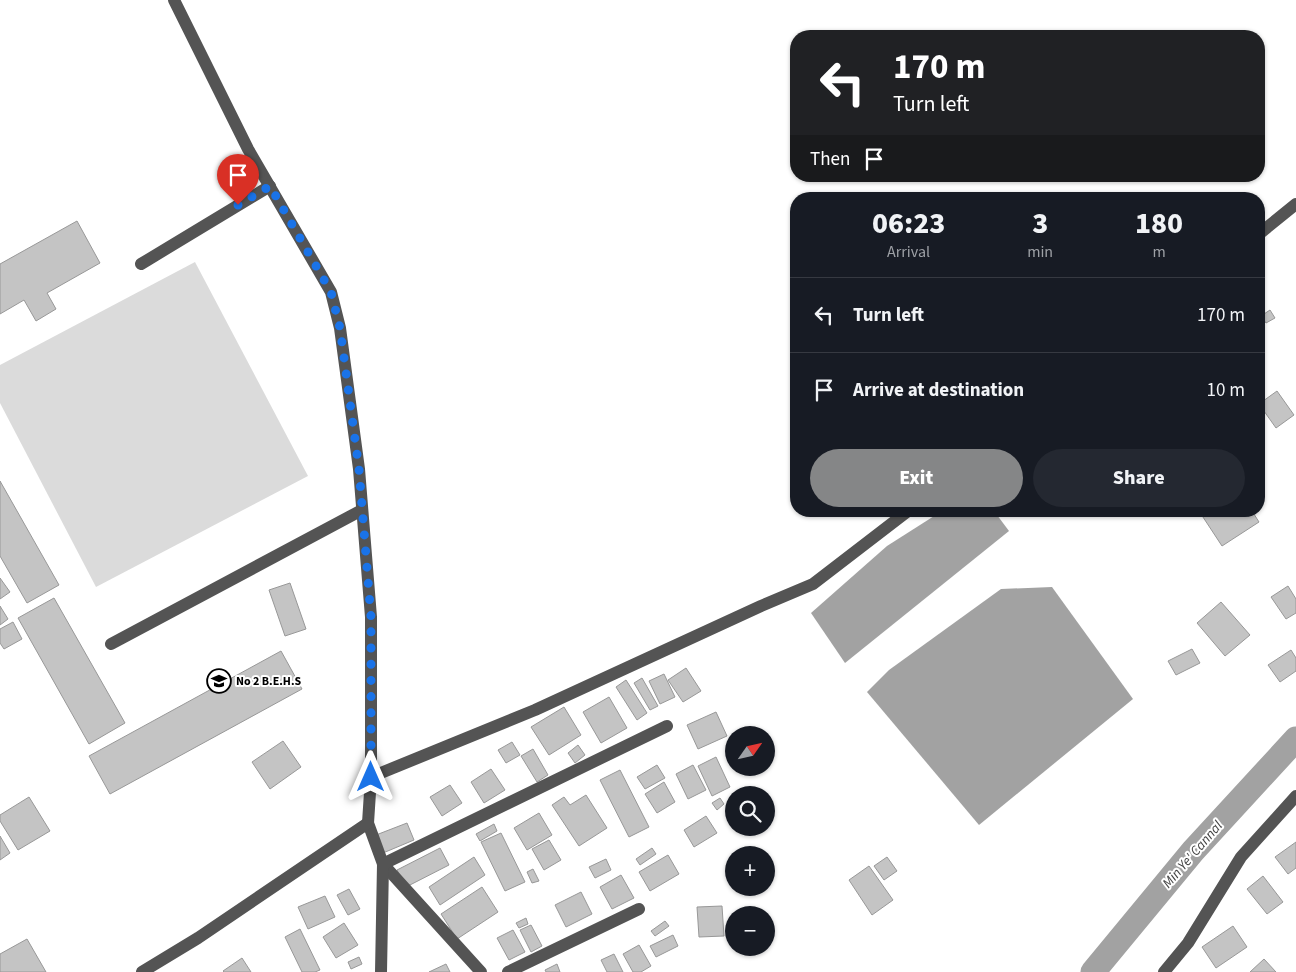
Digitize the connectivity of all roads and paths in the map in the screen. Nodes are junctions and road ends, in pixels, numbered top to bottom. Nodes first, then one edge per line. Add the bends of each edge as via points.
1 (174, 0) edge
2 (270, 186) junction
3 (1296, 204) edge
4 (1265, 229) edge
5 (141, 264) dead end
6 (362, 510) junction
7 (900, 517) edge
8 (111, 644) dead end
9 (667, 726) dead end
10 (371, 777) junction
11 (1296, 796) edge
12 (368, 823) junction
13 (383, 864) junction
14 (639, 909) dead end
15 (142, 972) edge
16 (381, 972) edge
17 (481, 972) edge
18 (508, 972) edge
19 (1164, 972) edge

1 - 2 street via 248,149
2 - 5 street
2 - 6 street via 331,292 340,328
3 - 4 street
6 - 8 street
6 - 10 street via 371,617
7 - 10 street via 813,584 535,710
9 - 13 street
10 - 12 street
11 - 19 street via 1241,857 1188,943
12 - 13 street
12 - 15 street
13 - 16 street
13 - 17 street
14 - 18 street

